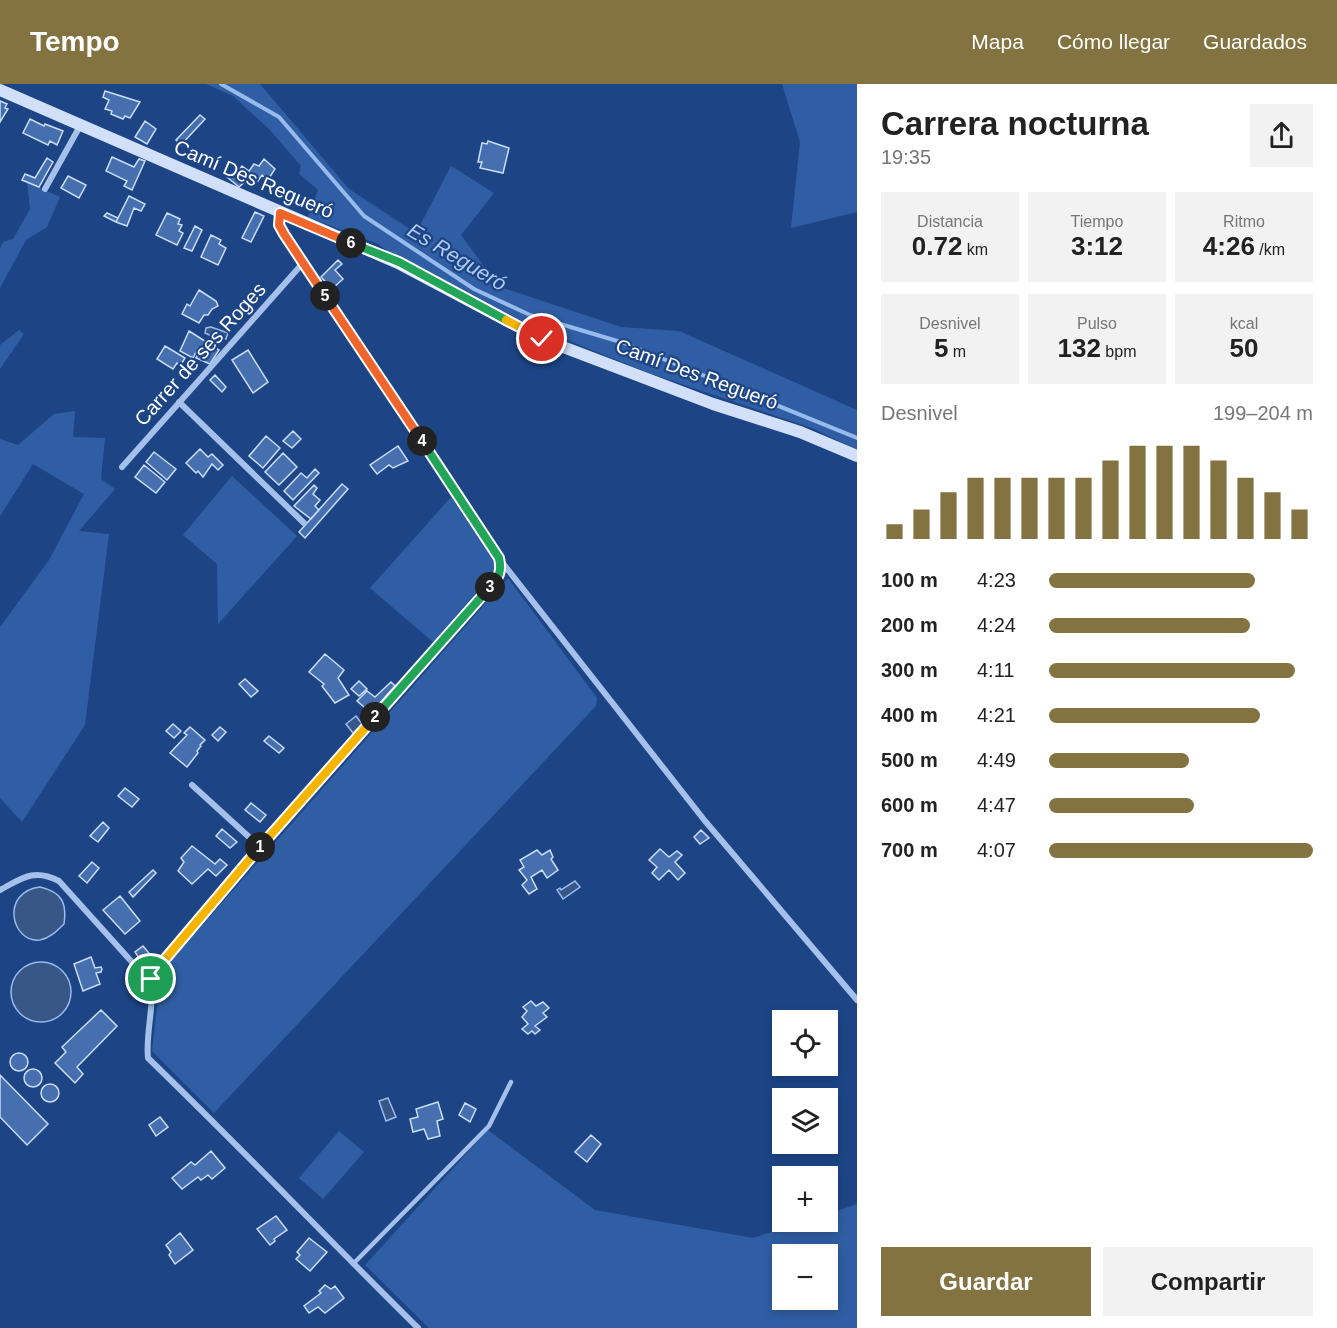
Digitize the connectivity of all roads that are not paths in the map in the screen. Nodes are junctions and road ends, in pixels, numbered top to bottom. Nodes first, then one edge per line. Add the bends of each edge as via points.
1 (0, 90) edge
2 (80, 126) junction
3 (45, 189) dead end
4 (280, 213) junction
5 (303, 263) junction
6 (179, 402) junction
7 (857, 456) edge
8 (122, 467) dead end
9 (304, 523) dead end
10 (499, 558) junction
11 (192, 785) dead end
12 (260, 847) junction
13 (0, 890) edge
14 (149, 975) junction
15 (857, 1000) edge
16 (511, 1082) dead end
17 (353, 1264) junction
18 (418, 1328) edge

1 - 2 street, Camí Des Regueró
2 - 3 street
2 - 4 street, Camí Des Regueró
4 - 5 street via 279,225
4 - 7 street, Camí Des Regueró via 399,262 542,339
5 - 6 street, Carrer de ses Roges
5 - 10 street
6 - 8 street, Carrer de ses Roges
6 - 9 street
10 - 12 street via 498,579
10 - 15 street via 705,821
11 - 12 street
12 - 14 street
13 - 14 street via 28,875 48,875 59,881 140,971
14 - 17 street via 152,986 148,1058
16 - 17 lane via 489,1126
17 - 18 street

